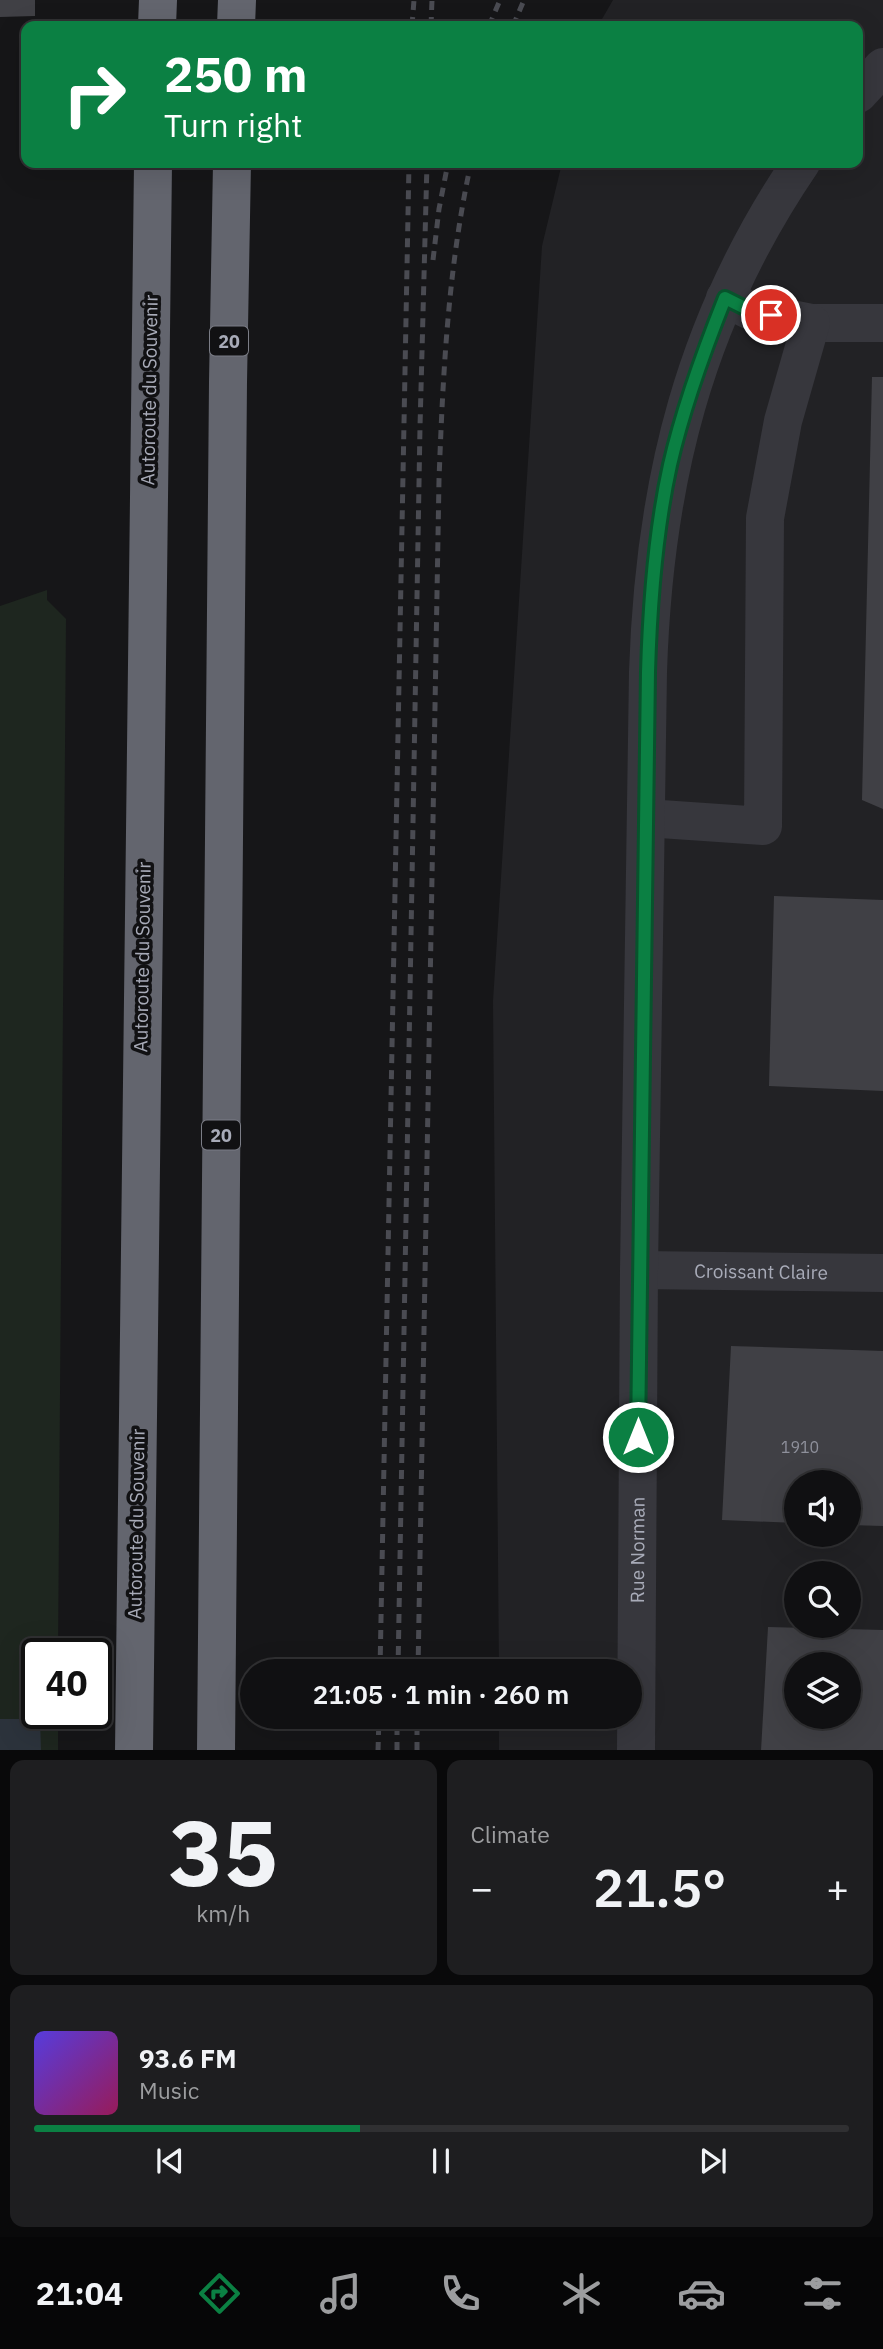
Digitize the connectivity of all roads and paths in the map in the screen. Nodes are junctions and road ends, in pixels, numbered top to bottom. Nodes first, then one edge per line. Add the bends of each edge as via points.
1 (158, 0) edge
2 (237, 0) edge
3 (157, 21) edge
4 (236, 21) edge
5 (883, 66) edge
6 (863, 88) edge
7 (152, 168) edge
8 (232, 168) edge
9 (799, 168) edge
10 (725, 298) junction
11 (811, 323) junction
12 (883, 323) edge
13 (646, 818) junction
14 (639, 1270) junction
15 (883, 1273) edge
16 (134, 1750) edge
17 (216, 1750) edge
18 (636, 1750) edge

1 - 3 highway
2 - 4 highway
5 - 6 street
7 - 16 highway, Autoroute du Souvenir
8 - 17 highway, 20
9 - 10 street, Rue Norman via 751,243
10 - 11 street via 751,311
10 - 13 street, Rue Norman via 688,399 663,503 649,631
11 - 12 street
11 - 13 street via 783,421 765,518 763,826
13 - 14 street, Rue Norman
14 - 15 street, Croissant Claire
14 - 18 street, Rue Norman

